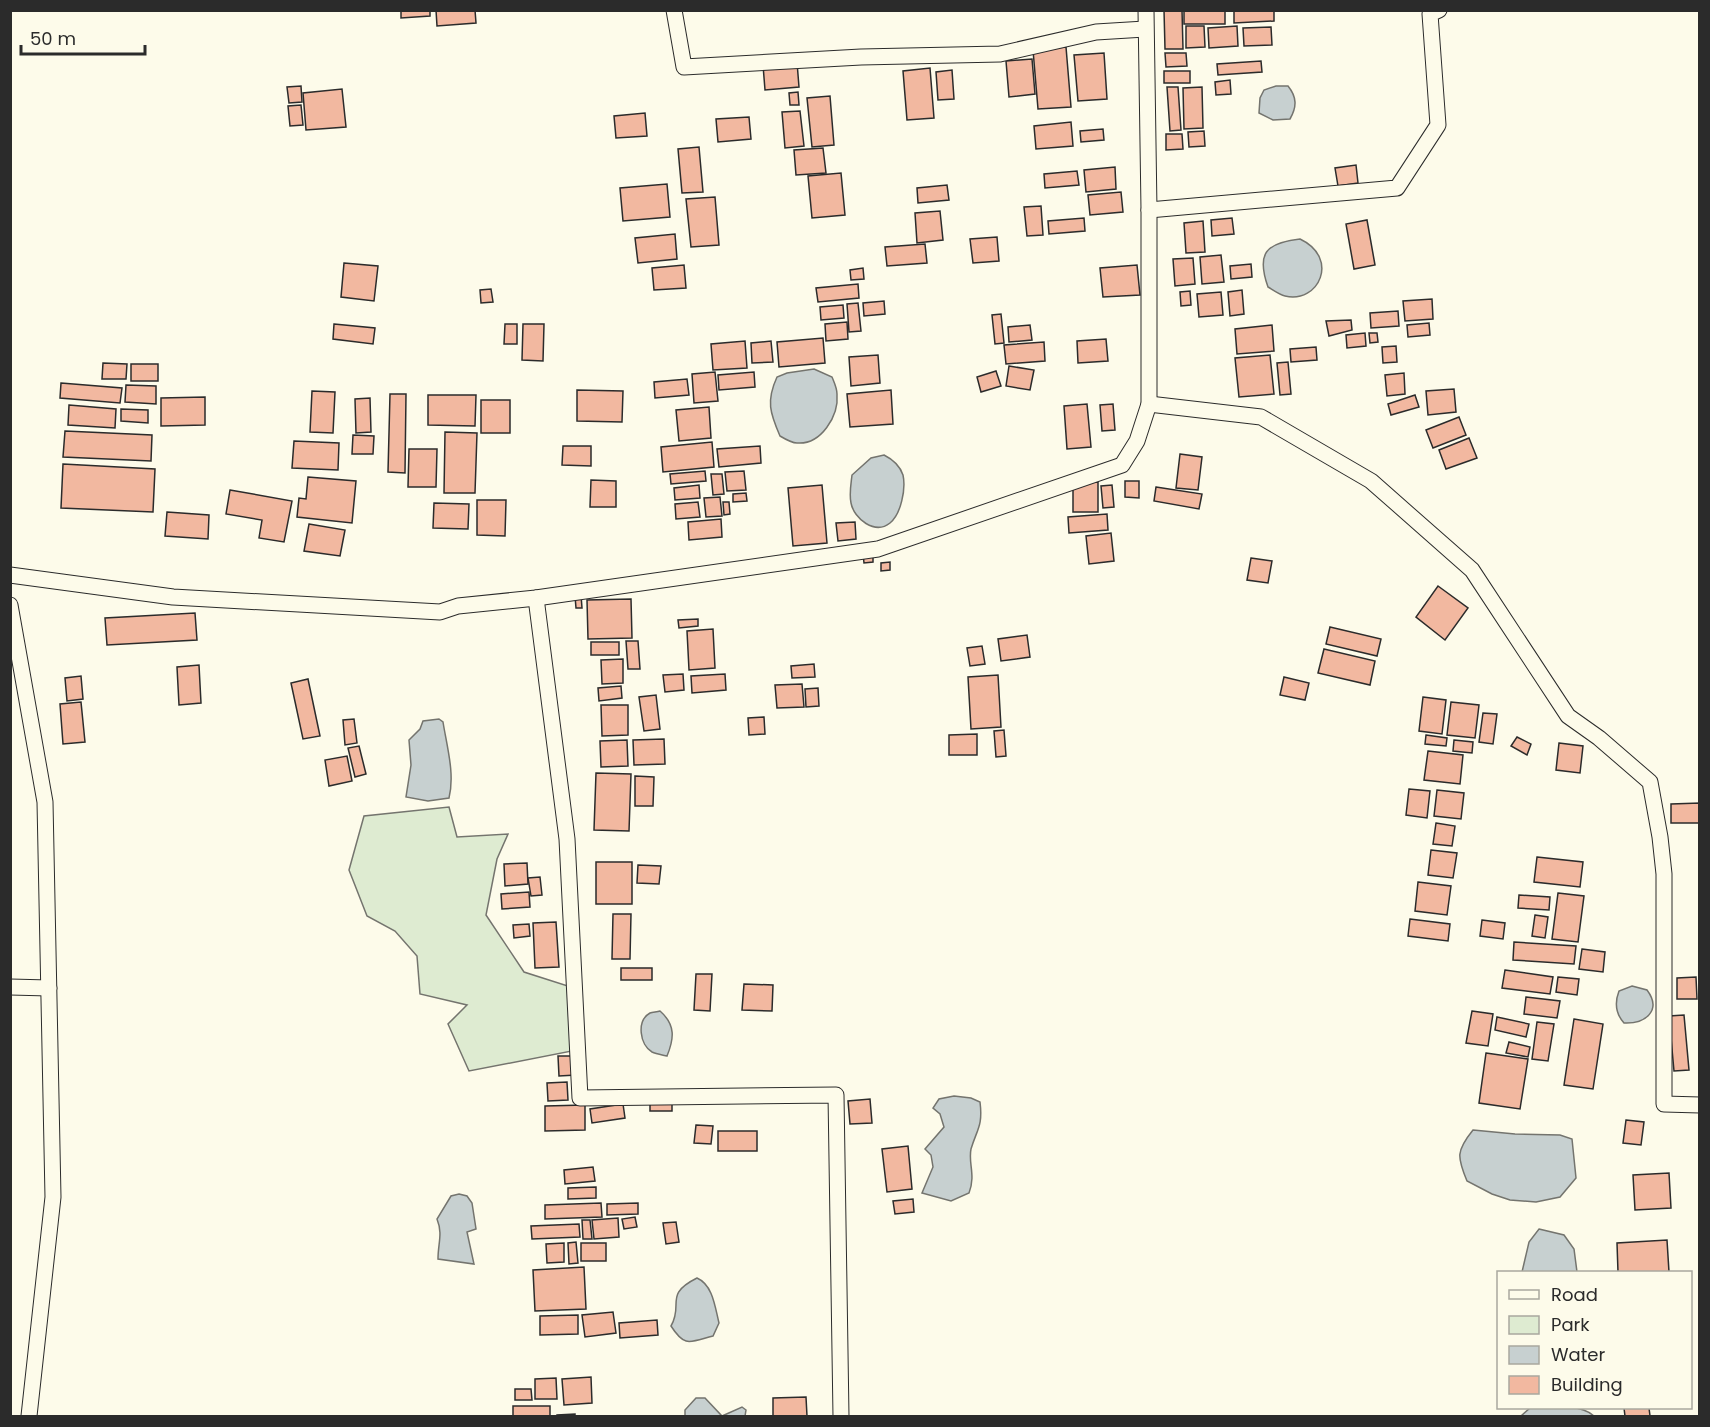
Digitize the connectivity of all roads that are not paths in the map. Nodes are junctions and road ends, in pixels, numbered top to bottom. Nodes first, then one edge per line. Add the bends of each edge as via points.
1 (674, 10) edge
2 (1146, 10) edge
3 (1439, 10) edge
4 (1145, 28) junction
5 (1149, 210) junction
6 (1149, 404) junction
7 (10, 575) edge
8 (536, 598) junction
9 (10, 605) edge
10 (10, 987) edge
11 (49, 988) junction
12 (1700, 1105) edge
13 (29, 1416) edge
14 (841, 1416) edge

1 - 4 street via 684,67 1000,54 1096,32
2 - 4 street
3 - 5 street via 1430,14 1438,125 1397,188
4 - 5 street
5 - 6 street
6 - 8 street via 1137,441 1122,465 878,549
6 - 12 street via 1261,417 1371,481 1472,570 1568,716 1650,782 1664,874 1664,1104
7 - 8 street via 173,597 440,612 458,606
8 - 14 street via 567,839 580,1098 836,1095
9 - 11 street via 45,802
10 - 11 street
11 - 13 street via 53,1197

